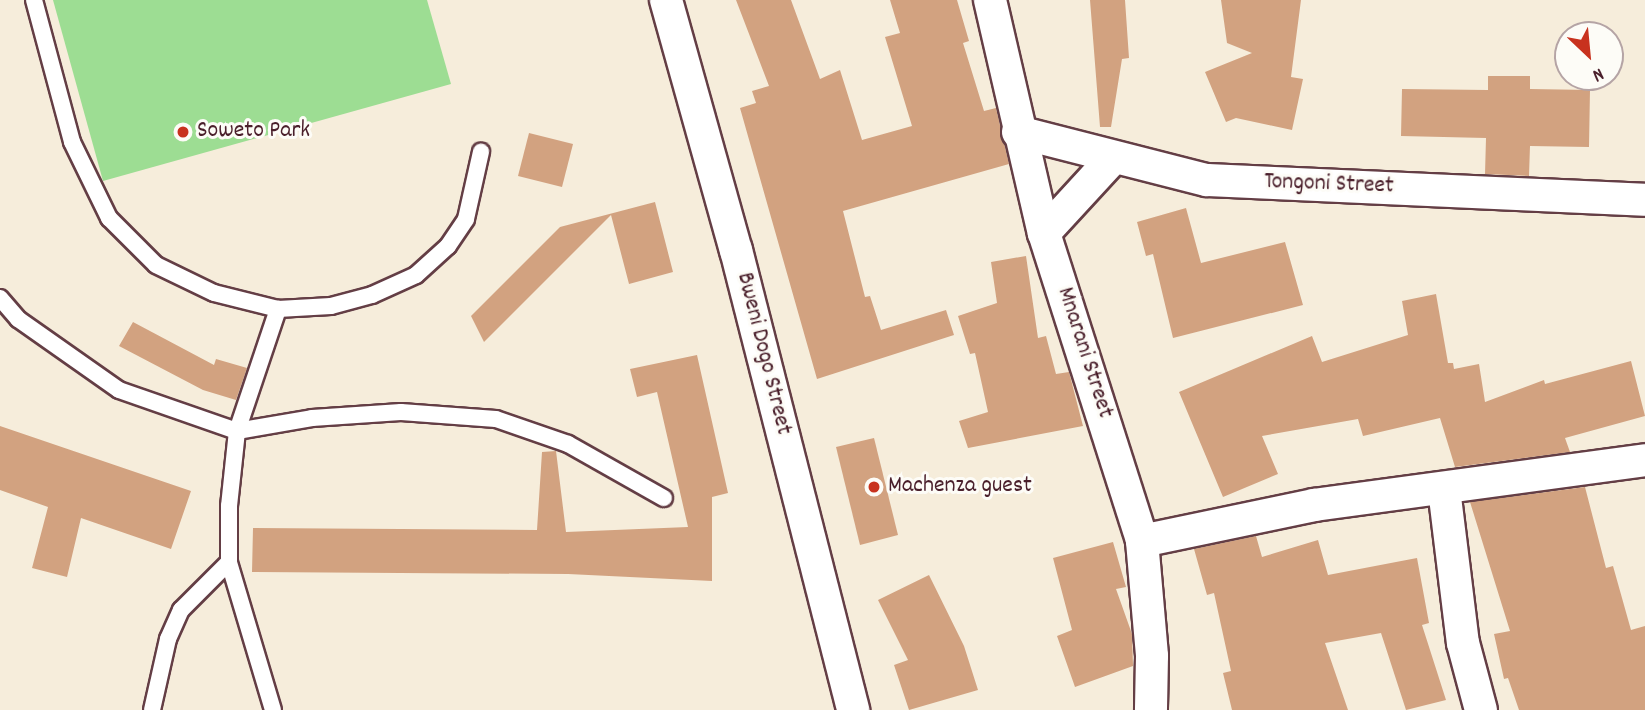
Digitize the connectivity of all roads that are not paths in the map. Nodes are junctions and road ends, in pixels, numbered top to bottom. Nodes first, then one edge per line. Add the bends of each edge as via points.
1 (33, 0) edge
2 (666, 0) edge
3 (990, 0) edge
4 (1018, 132) junction
5 (481, 152) dead end
6 (1114, 157) junction
7 (1645, 200) edge
8 (1044, 233) junction
9 (0, 298) edge
10 (278, 309) junction
11 (237, 431) junction
12 (1645, 460) edge
13 (1444, 489) junction
14 (663, 498) dead end
15 (1142, 541) junction
16 (229, 562) junction
17 (152, 710) edge
18 (273, 710) edge
19 (853, 710) edge
20 (1152, 710) edge
21 (1481, 710) edge

1 - 10 lane via 72,142 110,218 156,265 214,293
2 - 19 street, Bweni Dogo Street via 736,250
3 - 4 street, Mnarani Street
4 - 6 street, Tongoni Street
4 - 8 street, Mnarani Street
5 - 10 lane via 466,219 448,246 416,275 372,295 331,306
6 - 7 street, Tongoni Street via 1207,180
6 - 8 street
8 - 15 street, Mnarani Street
9 - 11 lane via 18,320 119,390
10 - 11 lane
11 - 14 lane via 312,418 401,412 496,419 568,444
11 - 16 lane
12 - 13 street
13 - 15 street via 1314,505
13 - 21 street via 1463,643
15 - 20 street, Mnarani Street
16 - 17 lane via 181,610 168,639
16 - 18 lane

